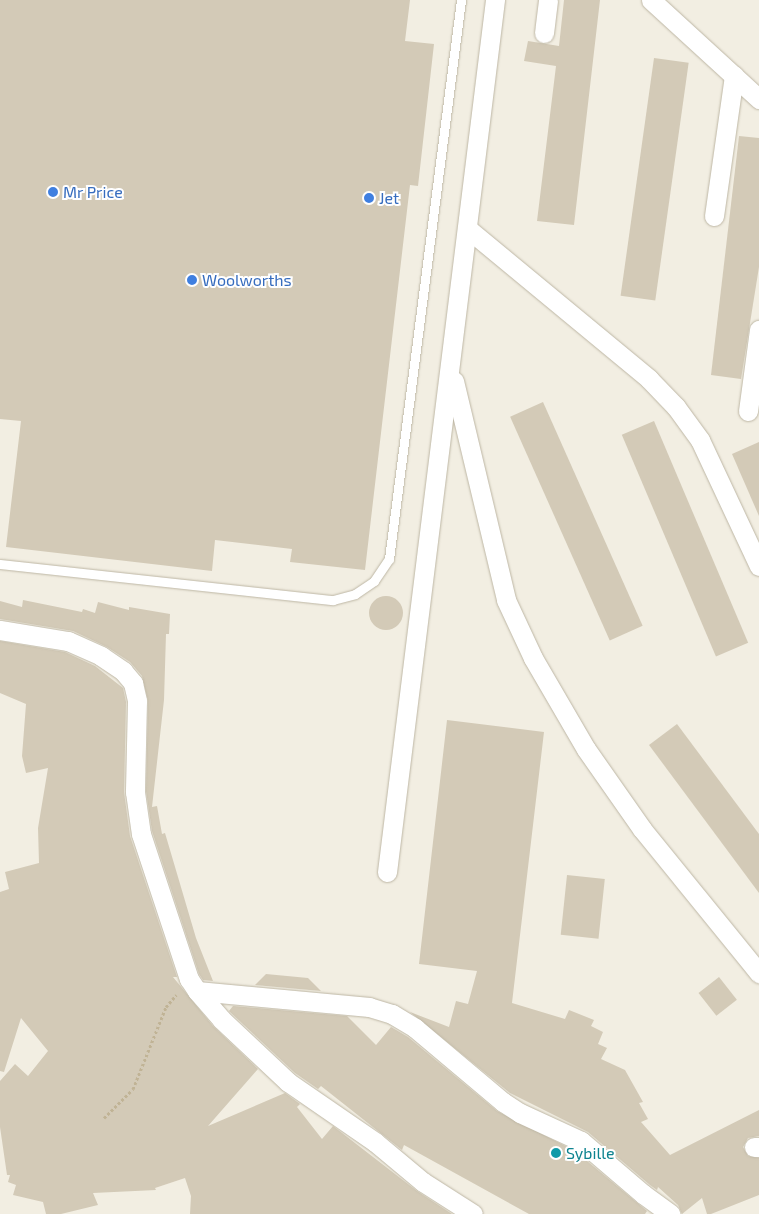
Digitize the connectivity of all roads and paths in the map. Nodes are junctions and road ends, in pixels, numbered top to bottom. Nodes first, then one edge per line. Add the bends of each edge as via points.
1 (461, 0) edge
2 (495, 0) edge
3 (548, 0) edge
4 (651, 0) edge
5 (544, 33) dead end
6 (734, 74) junction
7 (759, 99) edge
8 (714, 216) dead end
9 (468, 230) junction
10 (759, 330) edge
11 (451, 368) junction
12 (748, 411) dead end
13 (0, 564) edge
14 (759, 566) edge
15 (0, 630) edge
16 (387, 872) dead end
17 (759, 973) edge
18 (193, 985) junction
19 (104, 1118) dead end
20 (473, 1214) edge
21 (671, 1214) edge

1 - 13 lane via 389,559 374,580 355,594 333,600
2 - 9 street
3 - 5 street
4 - 6 street
6 - 7 street
6 - 8 street
9 - 11 street
9 - 14 street via 676,407 700,440
10 - 12 street
11 - 16 street
11 - 17 street via 506,600 533,658 586,749 637,821
15 - 18 street via 68,641 101,656 123,671 133,683 137,701 135,792 141,834
18 - 19 path via 166,1007 133,1088
18 - 20 street via 221,1019 288,1082 375,1142 423,1182
18 - 21 street via 392,1014 415,1028 503,1102 581,1142

